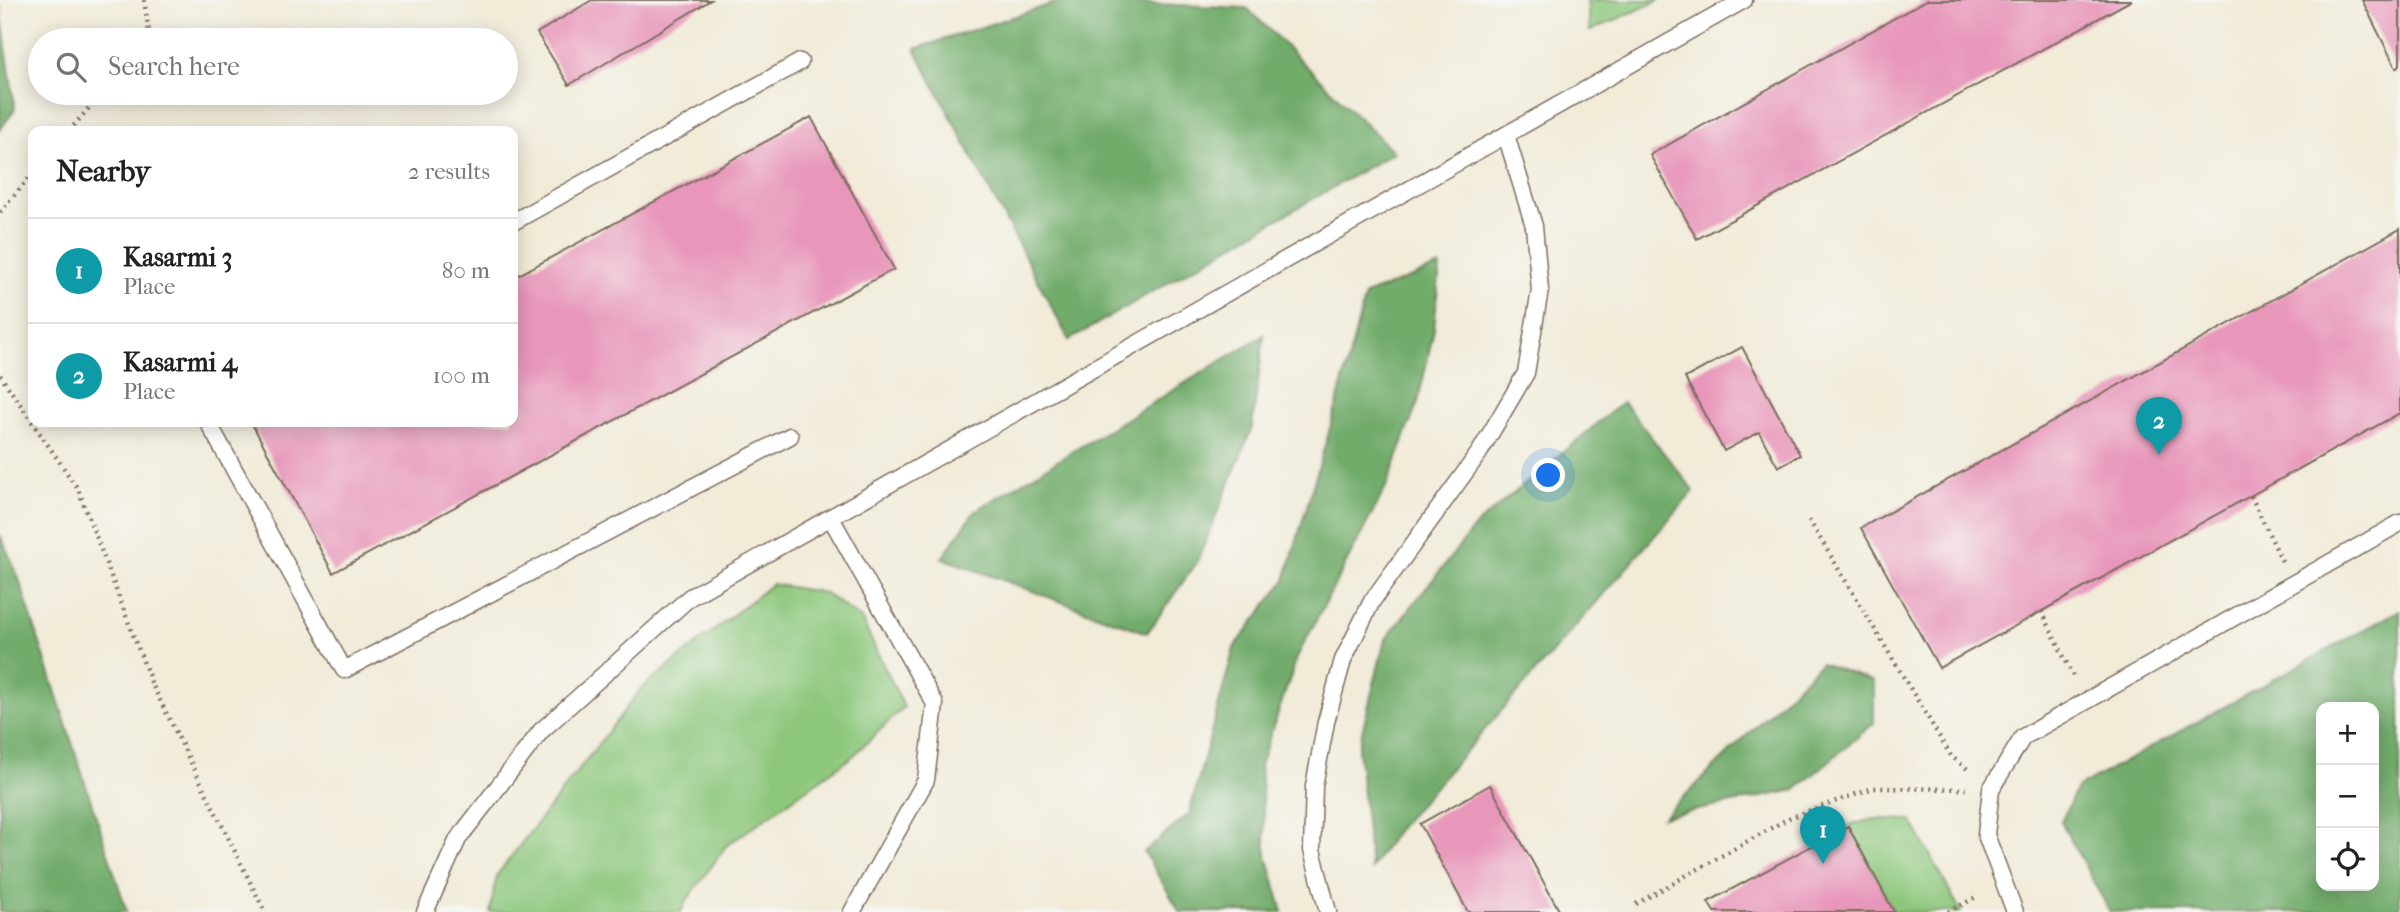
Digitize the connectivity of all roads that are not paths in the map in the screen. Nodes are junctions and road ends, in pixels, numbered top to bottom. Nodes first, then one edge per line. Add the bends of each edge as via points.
1 (1744, 0) edge
2 (800, 62) dead end
3 (1506, 135) junction
4 (518, 219) edge
5 (211, 427) edge
6 (790, 436) dead end
7 (831, 517) junction
8 (2400, 523) edge
9 (425, 912) edge
10 (852, 912) edge
11 (1328, 912) edge
12 (2015, 912) edge

1 - 3 lane
2 - 4 lane
3 - 7 lane
3 - 11 lane via 1534,226 1539,277 1526,373 1479,453 1372,601 1343,660 1314,786 1312,850
5 - 6 lane via 344,670
7 - 9 lane via 690,597 541,731 458,839
7 - 10 lane via 935,704 926,780
8 - 12 lane via 2024,737 1991,789 1986,835

